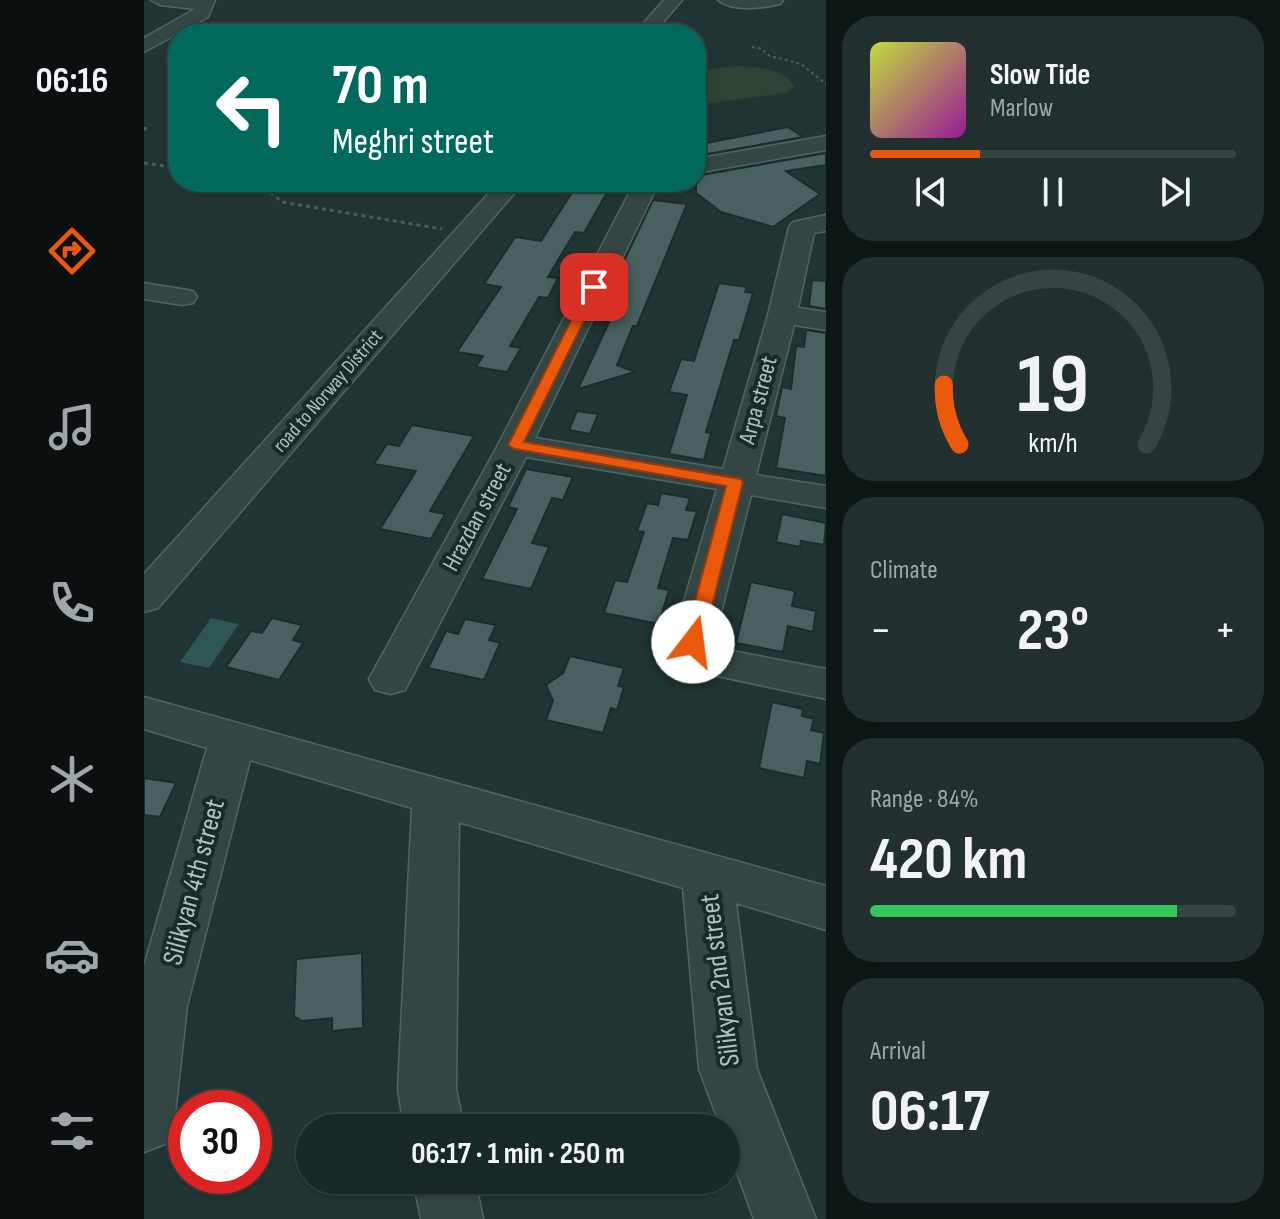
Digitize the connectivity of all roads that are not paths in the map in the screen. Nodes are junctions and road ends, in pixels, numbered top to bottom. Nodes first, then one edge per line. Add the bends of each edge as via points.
1 (160, 0) edge
2 (673, 0) edge
3 (727, 0) edge
4 (774, 0) edge
5 (206, 2) edge
6 (183, 24) edge
7 (652, 24) edge
8 (168, 32) edge
9 (144, 46) edge
10 (826, 143) edge
11 (706, 164) edge
12 (503, 192) edge
13 (642, 192) edge
14 (826, 223) edge
15 (144, 291) edge
16 (183, 297) dead end
17 (782, 315) junction
18 (826, 321) edge
19 (515, 445) junction
20 (735, 482) junction
21 (826, 497) edge
22 (144, 599) edge
23 (390, 679) dead end
24 (826, 684) edge
25 (144, 713) edge
26 (233, 737) junction
27 (436, 796) junction
28 (707, 875) junction
29 (826, 908) edge
30 (431, 1114) edge
31 (144, 1123) edge
32 (447, 1194) edge
33 (452, 1219) edge
34 (785, 1219) edge

1 - 5 street
2 - 7 street
3 - 4 street
5 - 6 street via 202,13
8 - 9 street
10 - 11 street
12 - 22 street, road to Norway District
13 - 19 street, Hrazdan street
14 - 17 street, Arpa street via 802,227
15 - 16 street
17 - 18 street
17 - 20 street, Arpa street
19 - 20 street
19 - 23 street, Hrazdan street
20 - 21 street
20 - 24 street, Arpa street via 693,642 709,661
25 - 26 street
26 - 27 street
26 - 31 street, Silikyan 4th street via 160,1006
27 - 28 street
27 - 30 street via 427,1089
28 - 29 street
28 - 34 street, Silikyan 2nd street via 728,1069
32 - 33 street

